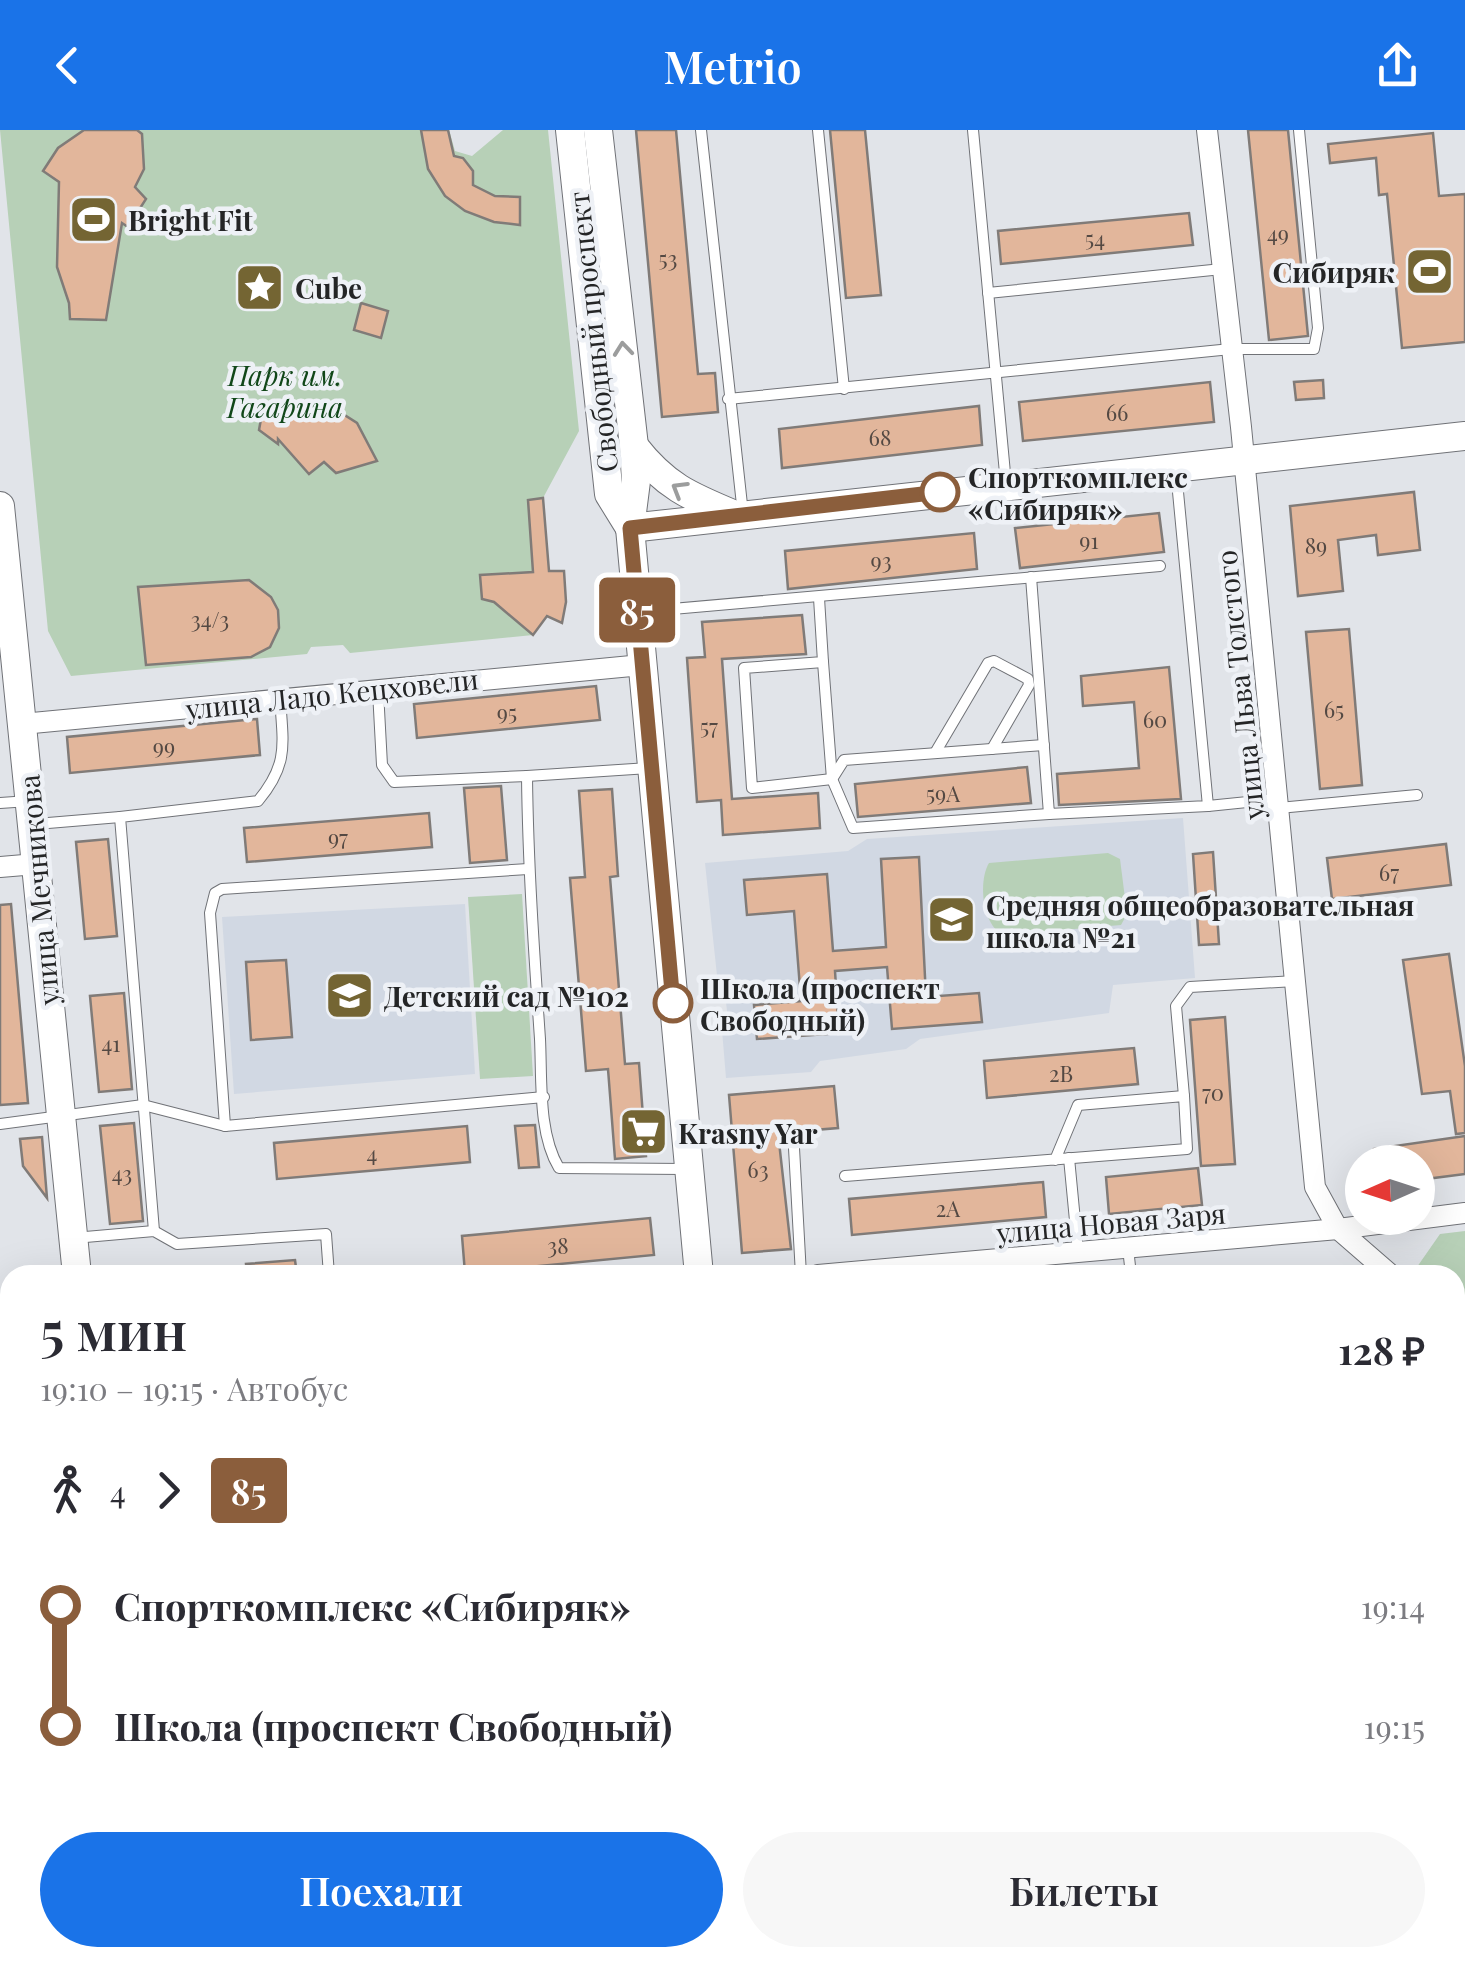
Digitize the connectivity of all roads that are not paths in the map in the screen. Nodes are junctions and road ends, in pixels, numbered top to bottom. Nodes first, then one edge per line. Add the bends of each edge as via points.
1 (570, 130) edge
2 (598, 130) edge
3 (700, 130) edge
4 (818, 130) edge
5 (973, 130) edge
6 (1206, 130) edge
7 (1299, 130) edge
8 (1222, 269) junction
9 (988, 292) junction
10 (1231, 349) junction
11 (997, 371) junction
12 (844, 389) junction
13 (728, 400) junction
14 (1465, 436) edge
15 (634, 446) junction
16 (1244, 459) junction
17 (1175, 466) junction
18 (1006, 485) junction
19 (0, 506) edge
20 (740, 516) junction
21 (630, 528) junction
22 (1160, 566) dead end
23 (1031, 578) junction
24 (4, 584) edge
25 (819, 598) junction
26 (637, 612) junction
27 (823, 662) junction
28 (642, 665) junction
29 (378, 688) junction
30 (280, 698) junction
31 (22, 724) junction
32 (1044, 744) junction
33 (992, 749) junction
34 (935, 753) junction
35 (650, 768) junction
36 (528, 776) junction
37 (832, 779) junction
38 (1417, 795) dead end
39 (0, 803) edge
40 (1279, 804) junction
41 (1208, 806) junction
42 (31, 813) junction
43 (1050, 814) junction
44 (120, 818) junction
45 (36, 864) junction
46 (0, 868) edge
47 (528, 869) junction
48 (1297, 980) junction
49 (1184, 1096) junction
50 (544, 1097) junction
51 (144, 1106) junction
52 (59, 1118) junction
53 (0, 1124) edge
54 (225, 1126) junction
55 (794, 1148) dead end
56 (1069, 1158) junction
57 (1055, 1160) junction
58 (688, 1169) junction
59 (845, 1176) dead end
60 (1465, 1213) edge
61 (1338, 1229) junction
62 (154, 1231) junction
63 (73, 1238) junction
64 (1128, 1248) junction
65 (1078, 1252) junction
66 (77, 1265) edge
67 (329, 1265) edge
68 (698, 1265) edge
69 (801, 1265) edge
70 (960, 1265) edge
71 (1130, 1265) edge
72 (1379, 1265) edge

1 - 21 main road, Свободный проспект via 610,494
15 -> 2 main road, Свободный проспект
3 - 13 lane
4 - 12 lane
5 - 9 lane
6 - 8 street, улица Льва Толстого
7 - 10 lane via 1318,328 1314,349
8 - 9 lane
8 - 10 street, улица Льва Толстого
9 - 11 lane
10 - 11 lane
10 - 16 street, улица Льва Толстого
11 - 12 lane
11 - 18 lane
12 - 13 lane
13 - 20 lane
14 - 16 main road
20 -> 15 main road via 682,493
15 - 21 main road, Свободный проспект
16 - 17 main road
16 - 40 street, улица Льва Толстого
17 - 18 main road
17 - 41 lane
18 - 20 main road
19 - 24 main road, улица Мечникова
20 - 21 main road
21 - 26 main road, Свободный проспект
22 - 23 lane
23 - 25 lane
23 - 32 lane
24 - 31 main road, улица Мечникова
25 - 26 lane
25 - 27 lane
26 - 28 main road, Свободный проспект
27 - 37 lane
27 - 37 lane via 744,668 752,788
28 - 29 street, улица Ладо Кецховели
28 - 35 main road, Свободный проспект
29 - 30 street, улица Ладо Кецховели
29 - 36 lane via 382,765 394,782
30 - 31 street, улица Ладо Кецховели
30 - 44 lane via 284,757 258,801
31 - 42 main road, улица Мечникова
32 - 33 lane
32 - 43 lane
33 - 34 lane
33 - 34 lane via 1030,686 994,661
34 - 37 lane via 844,760
35 - 36 lane
35 - 58 main road, Свободный проспект
36 - 47 lane
37 - 43 lane via 854,828
38 - 40 lane
39 - 42 lane
40 - 41 lane
40 - 48 street, улица Льва Толстого
41 - 43 lane
42 - 44 lane
42 - 45 main road, улица Мечникова
44 - 51 lane
45 - 46 street
45 - 52 main road, улица Мечникова
47 - 50 lane
47 - 54 lane via 215,893 210,913
48 - 49 lane via 1190,987 1176,1006
48 - 61 street, улица Льва Толстого via 1315,1187
49 - 56 lane via 1187,1149
49 - 57 lane via 1078,1105
50 - 54 lane
50 - 58 lane via 549,1151 559,1168
51 - 52 lane
51 - 54 lane
51 - 62 lane
52 - 53 lane
52 - 63 main road, улица Мечникова
55 - 69 lane
56 - 57 lane
56 - 65 lane
57 - 59 lane
58 - 68 main road, Свободный проспект
60 - 61 street, улица Новая Заря
61 - 64 street, улица Новая Заря
61 - 72 street
62 - 63 lane
62 - 67 lane via 177,1244 326,1234
63 - 66 main road, улица Мечникова
64 - 65 street, улица Новая Заря
64 - 71 lane
65 - 70 street, улица Новая Заря

